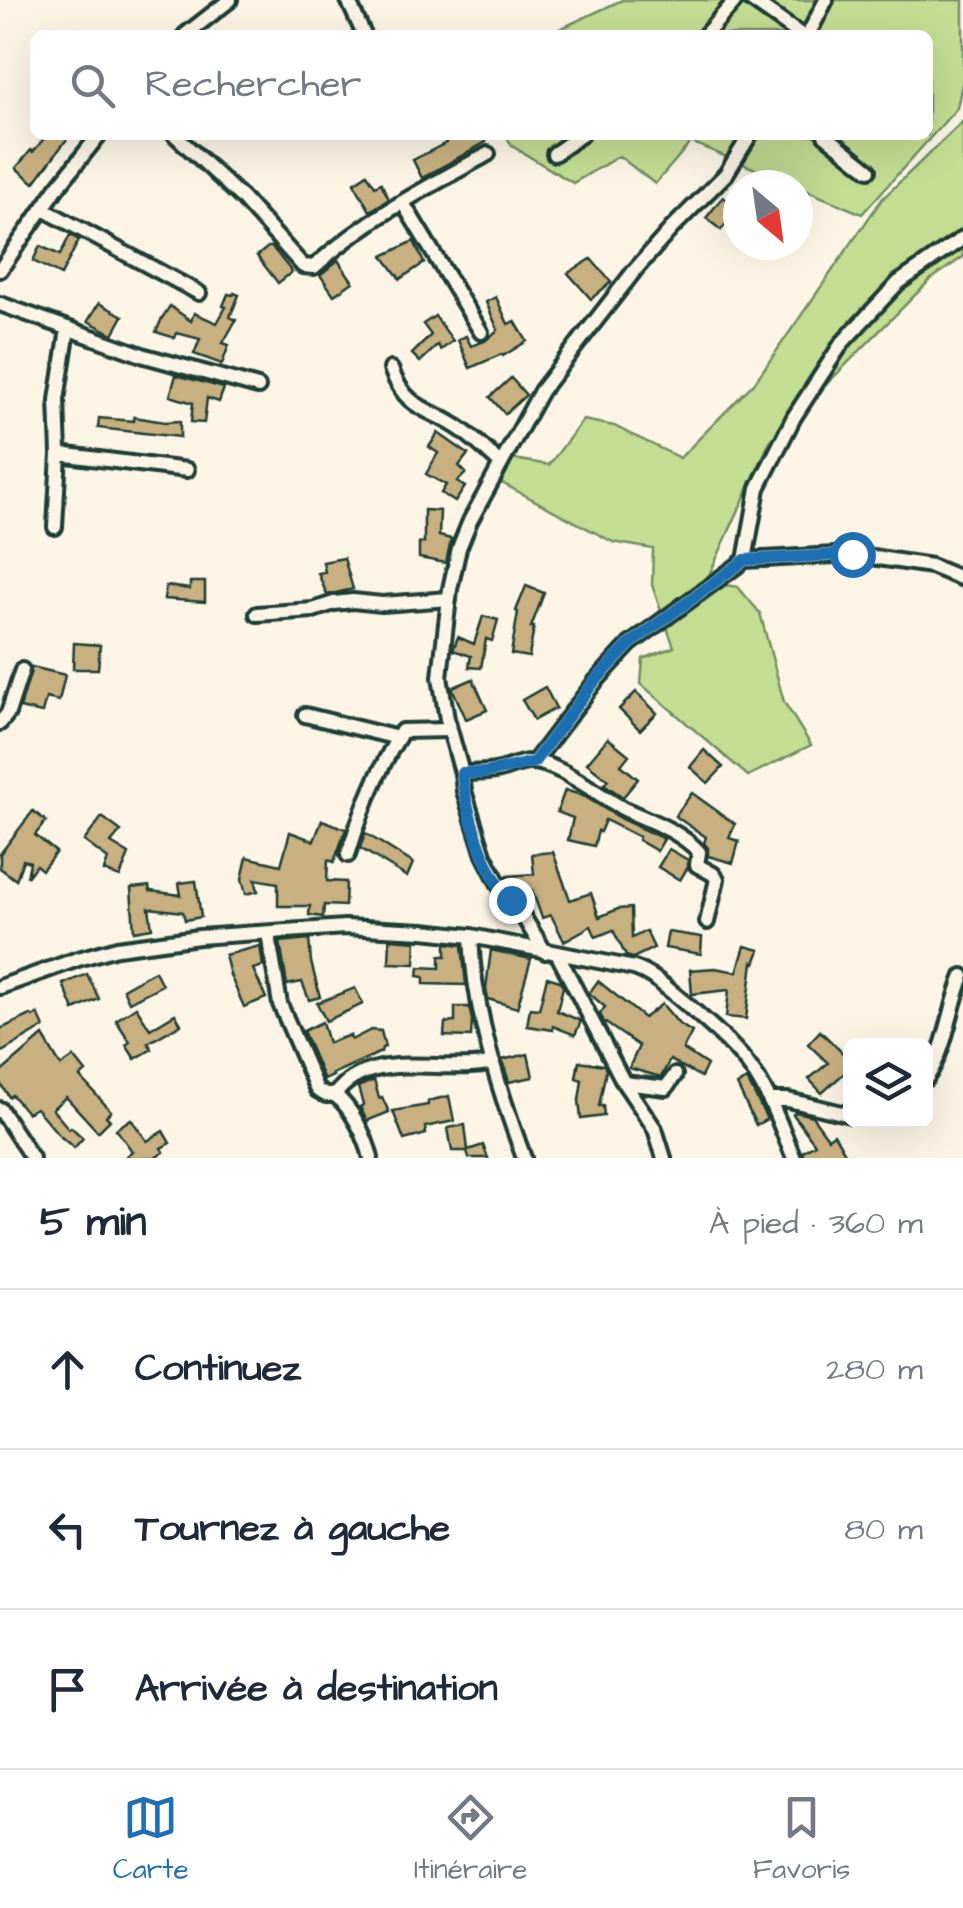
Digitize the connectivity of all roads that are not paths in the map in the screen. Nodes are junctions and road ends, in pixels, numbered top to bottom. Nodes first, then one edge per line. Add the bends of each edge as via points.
1 (230, 0) edge
2 (348, 0) edge
3 (736, 0) edge
4 (751, 0) edge
5 (826, 0) edge
6 (191, 30) edge
7 (362, 30) edge
8 (709, 30) edge
9 (797, 30) edge
10 (808, 30) edge
11 (94, 140) edge
12 (180, 140) edge
13 (573, 140) edge
14 (747, 140) edge
15 (830, 140) edge
16 (488, 154) dead end
17 (554, 154) dead end
18 (869, 170) dead end
19 (403, 203) junction
20 (43, 209) junction
21 (963, 238) edge
22 (2, 262) edge
23 (199, 293) dead end
24 (0, 304) edge
25 (68, 329) junction
26 (480, 332) dead end
27 (391, 370) dead end
28 (258, 386) dead end
29 (60, 454) junction
30 (501, 464) junction
31 (187, 470) dead end
32 (56, 528) dead end
33 (745, 560) junction
34 (963, 580) edge
35 (449, 599) junction
36 (257, 614) dead end
37 (22, 670) dead end
38 (306, 715) dead end
39 (0, 724) edge
40 (449, 730) junction
41 (398, 738) junction
42 (534, 762) junction
43 (462, 773) junction
44 (348, 855) dead end
45 (707, 922) dead end
46 (268, 933) junction
47 (472, 936) junction
48 (551, 954) junction
49 (963, 976) edge
50 (0, 987) edge
51 (494, 1063) junction
52 (933, 1067) edge
53 (675, 1074) dead end
54 (624, 1083) junction
55 (335, 1095) junction
56 (769, 1100) junction
57 (0, 1109) edge
58 (843, 1112) edge
59 (32, 1158) edge
60 (371, 1158) edge
61 (524, 1158) edge
62 (664, 1158) edge
63 (794, 1158) edge

1 - 6 street
2 - 7 street
3 - 8 street
4 - 9 street
5 - 10 street
11 - 20 street
12 - 19 street via 308,268
13 - 17 street
14 - 30 street via 726,174 635,270 552,377
15 - 18 street
16 - 19 street
19 - 26 street
20 - 22 street
20 - 23 street
21 - 33 street via 898,283 842,344 758,488
24 - 25 street
25 - 28 street
25 - 29 street via 57,400
27 - 30 street via 412,403 461,430
29 - 31 street
29 - 32 street
30 - 35 street via 465,532
33 - 34 street via 852,554 930,566
33 - 42 street via 630,644
35 - 36 street via 353,601
35 - 40 street via 440,677
37 - 39 street
38 - 41 street
40 - 41 street via 410,729
40 - 43 street
41 - 44 street
42 - 43 street
42 - 45 street via 697,848 697,865 717,879
43 - 48 street via 484,855 504,894
46 - 47 street via 345,927
46 - 50 street via 117,948
46 - 55 street via 280,1004 317,1090
47 - 48 street
47 - 51 street via 472,972
48 - 54 street
48 - 56 street via 634,968 657,980 718,1031
49 - 52 street
51 - 55 street via 379,1069 354,1076
51 - 61 street
53 - 54 street via 666,1088
54 - 62 street via 655,1129
55 - 60 street via 346,1104
56 - 58 street
56 - 63 street
57 - 59 street

